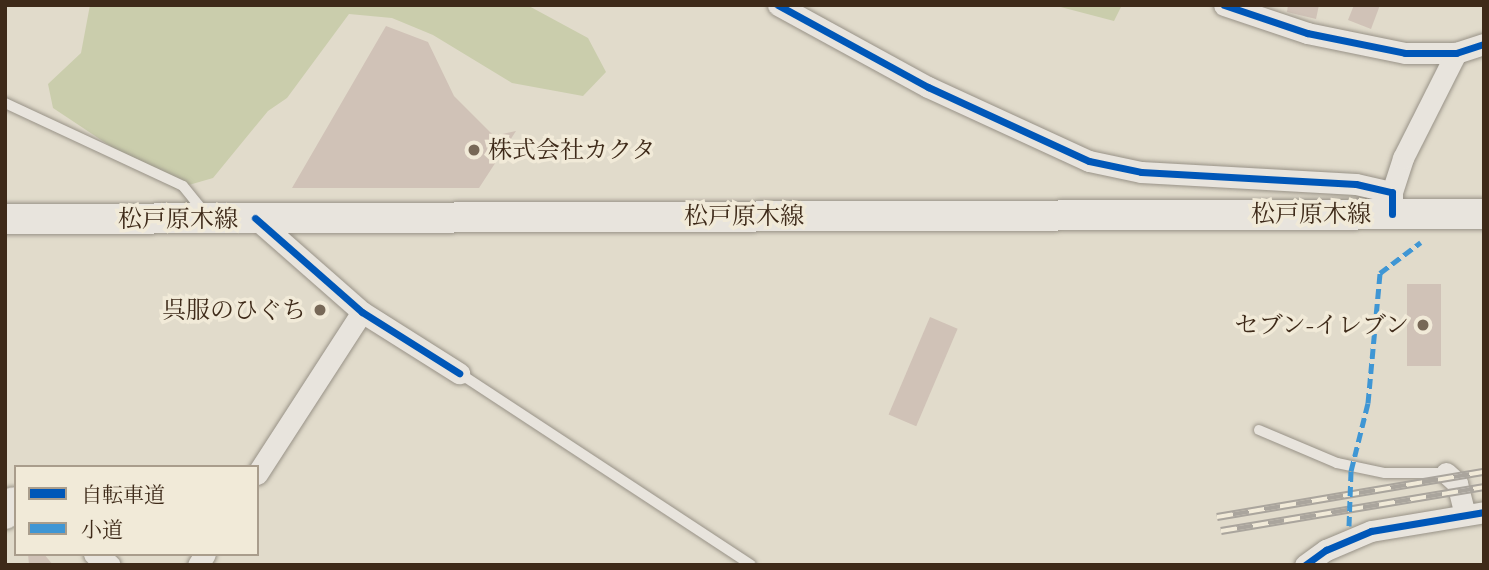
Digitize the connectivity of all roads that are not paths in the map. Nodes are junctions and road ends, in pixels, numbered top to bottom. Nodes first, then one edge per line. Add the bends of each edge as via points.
1 (778, 5) edge
2 (1224, 5) edge
3 (1254, 10) edge
4 (1484, 44) edge
5 (1456, 53) junction
6 (5, 103) edge
7 (1392, 203) junction
8 (1484, 214) edge
9 (255, 218) junction
10 (5, 219) edge
11 (210, 219) junction
12 (362, 312) junction
13 (459, 373) joint
14 (1259, 430) dead end
15 (259, 471) edge
16 (1446, 473) joint
17 (1474, 513) edge
18 (751, 565) edge
19 (1305, 565) edge

1 - 7 street via 928,87 1089,161 1141,172 1356,184
2 - 3 street
3 - 5 street via 1357,45 1405,53
4 - 5 street
5 - 7 street via 1403,158
6 - 11 lane via 183,186
7 - 8 main road, 松戸原木線
7 - 9 main road, 松戸原木線
9 - 11 main road, 松戸原木線
9 - 12 street
10 - 11 main road, 松戸原木線
12 - 13 street
12 - 15 street
13 - 18 lane
14 - 16 lane via 1337,463 1385,473
16 - 17 street
17 - 19 street via 1371,531 1326,550

